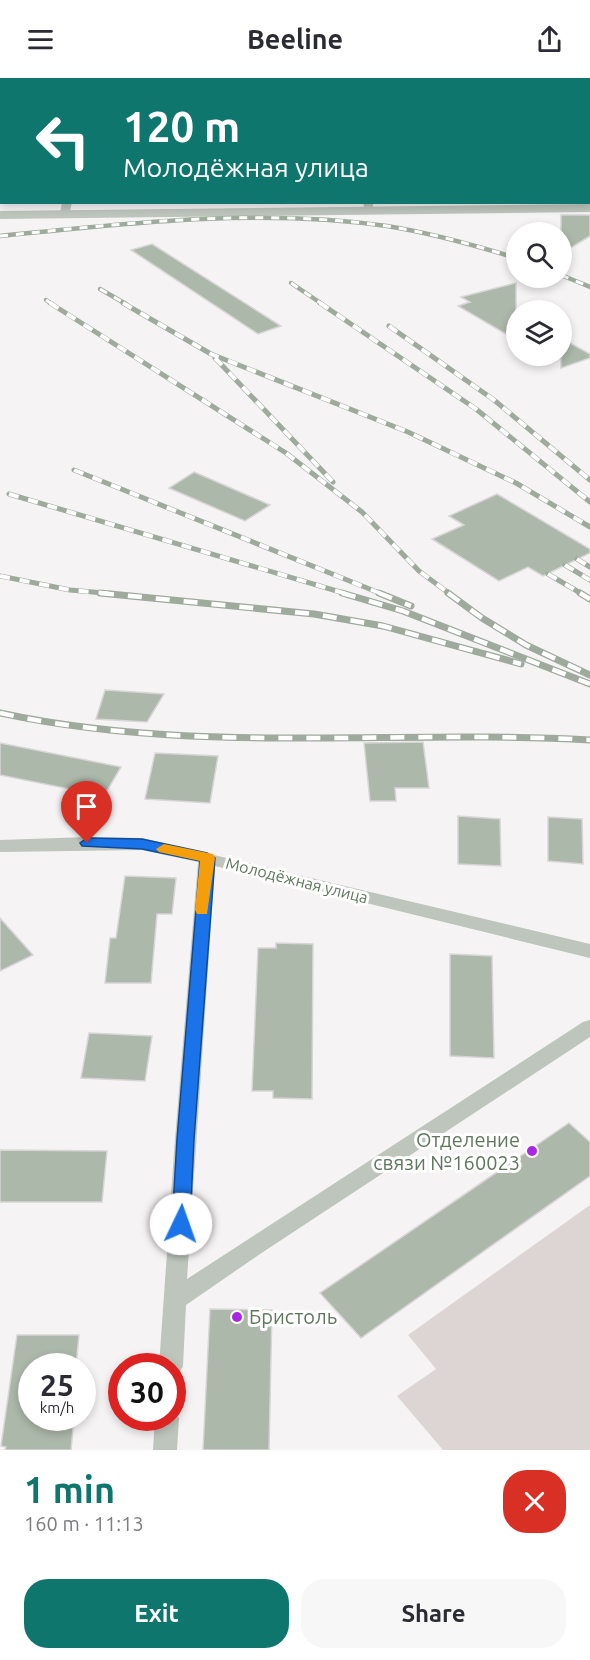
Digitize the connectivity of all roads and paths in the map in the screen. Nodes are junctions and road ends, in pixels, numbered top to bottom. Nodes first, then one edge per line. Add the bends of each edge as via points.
1 (369, 206) edge
2 (66, 208) edge
3 (590, 208) edge
4 (0, 215) edge
5 (0, 846) edge
6 (207, 858) junction
7 (590, 951) edge
8 (590, 1027) edge
9 (177, 1299) junction
10 (172, 1353) edge
11 (166, 1431) edge
12 (165, 1450) edge

1 - 2 street
1 - 3 street
2 - 4 street
5 - 6 street, Молодёжная улица via 142,844
6 - 7 street, Молодёжная улица
6 - 9 street
8 - 9 street
9 - 10 street
11 - 12 street

